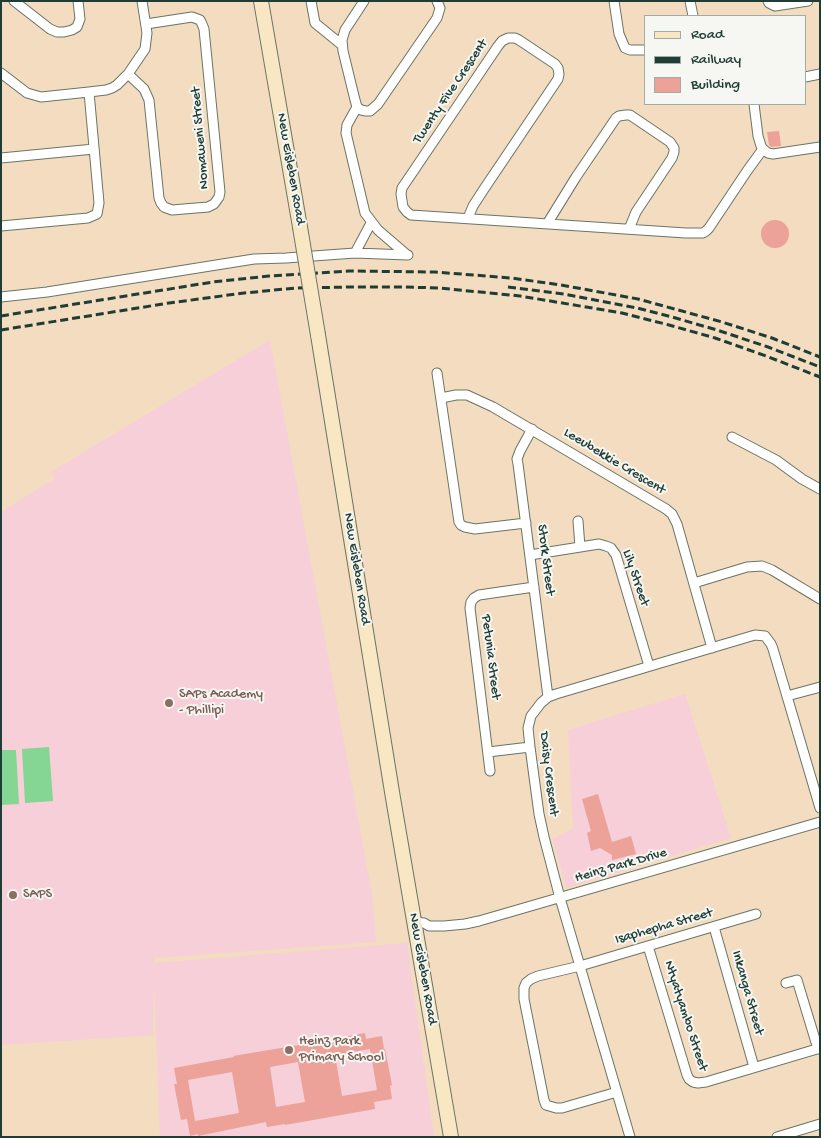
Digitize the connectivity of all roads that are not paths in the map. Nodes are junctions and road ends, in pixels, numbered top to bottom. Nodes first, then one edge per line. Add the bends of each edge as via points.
1 (14, 1) edge
2 (78, 1) edge
3 (142, 1) edge
4 (261, 1) edge
5 (311, 1) edge
6 (364, 1) edge
7 (437, 1) edge
8 (614, 1) edge
9 (690, 1) edge
10 (768, 1) edge
11 (808, 1) edge
12 (693, 15) edge
13 (146, 24) junction
14 (342, 45) junction
15 (644, 50) edge
16 (1, 73) edge
17 (128, 74) junction
18 (820, 74) edge
19 (806, 77) edge
20 (89, 92) junction
21 (754, 105) edge
22 (357, 107) junction
23 (820, 147) edge
24 (94, 149) junction
25 (763, 149) junction
26 (1, 158) edge
27 (468, 218) junction
28 (371, 222) junction
29 (547, 224) junction
30 (1, 226) edge
31 (629, 229) junction
32 (355, 253) junction
33 (1, 297) edge
34 (437, 373) dead end
35 (441, 398) junction
36 (532, 429) junction
37 (732, 437) dead end
38 (820, 490) edge
39 (578, 521) dead end
40 (526, 522) junction
41 (580, 547) junction
42 (530, 554) junction
43 (694, 583) junction
44 (534, 587) junction
45 (820, 599) edge
46 (712, 648) junction
47 (649, 666) junction
48 (820, 687) edge
49 (787, 696) junction
50 (548, 697) junction
51 (530, 747) junction
52 (488, 752) junction
53 (490, 771) dead end
54 (820, 808) edge
55 (820, 822) edge
56 (560, 898) junction
57 (756, 914) dead end
58 (415, 927) junction
59 (714, 927) junction
60 (648, 946) junction
61 (580, 966) junction
62 (786, 983) dead end
63 (819, 1048) edge
64 (754, 1067) junction
65 (617, 1092) junction
66 (820, 1124) edge
67 (452, 1137) edge
68 (630, 1137) edge
69 (777, 1137) edge

1 - 2 street via 57,32 77,27 80,19
3 - 13 street
4 - 58 main road, New Eisleben Road, bridge
5 - 14 street via 314,23
6 - 14 street via 345,30
7 - 22 street via 440,8 436,18 378,104 370,111
8 - 15 street via 619,34 625,48
9 - 12 street
10 - 11 street via 775,6
13 - 17 street via 145,49
13 - 17 street, Nomaweni Street via 192,17 200,20 204,29 220,192 214,204 172,210 161,203 149,100 144,89
14 - 22 street
16 - 20 street via 34,96
17 - 20 street via 112,88
18 - 19 street
20 - 24 street
21 - 25 street
22 - 28 street via 346,133 362,205
23 - 25 street via 773,154
24 - 26 street
24 - 30 street via 99,203 97,214 88,218
25 - 31 street, Twenty Five Crescent via 703,233
27 - 27 street, Twenty Five Crescent via 558,79 555,64 515,38 505,39 498,46 402,188 403,207 411,215
27 - 29 street, Twenty Five Crescent
28 - 32 street
28 - 32 street via 408,255
29 - 31 street, Twenty Five Crescent
29 - 31 street via 616,118 626,115 670,142 674,148 672,158 636,212
32 - 33 street via 254,259
34 - 35 street
35 - 36 street, Leeubekkie Crescent via 467,395
35 - 40 street via 458,522 475,529
36 - 40 street, Stork Street via 518,459
36 - 43 street, Leeubekkie Crescent via 666,508 677,524
37 - 38 street via 776,460
39 - 41 street
40 - 42 street, Stork Street
41 - 42 street, Lily Street
41 - 47 street, Lily Street via 600,544 614,552
42 - 44 street, Stork Street
43 - 45 street via 747,567 762,566
43 - 46 street, Leeubekkie Crescent
44 - 50 street, Stork Street
44 - 52 street, Petunia Street via 479,595 471,602
46 - 47 street, Daisy Crescent
46 - 49 street, Daisy Crescent via 755,635 765,636 771,644
47 - 50 street, Daisy Crescent
48 - 49 street
49 - 54 street, Daisy Crescent
50 - 51 street, Daisy Crescent via 531,716 528,728
51 - 52 street
51 - 56 street, Daisy Crescent via 541,828
52 - 53 street, Petunia Street
55 - 56 street, Heinz Park Drive
56 - 58 street, Heinz Park Drive via 479,921
56 - 61 street, Daisy Crescent
57 - 59 street, Isaphepha Street
58 - 67 main road, New Eisleben Road
59 - 60 street, Isaphepha Street
59 - 64 street, Inkanga Street
60 - 61 street, Isaphepha Street
60 - 64 street, Ntyatyambo Street via 689,1079 706,1082
61 - 65 street, Daisy Crescent
61 - 65 street, Isaphepha Street via 538,976 524,988 544,1100 546,1105 562,1108
62 - 63 street via 797,980
63 - 64 street, Ntyatyambo Street
65 - 68 street, Daisy Crescent
66 - 69 street

